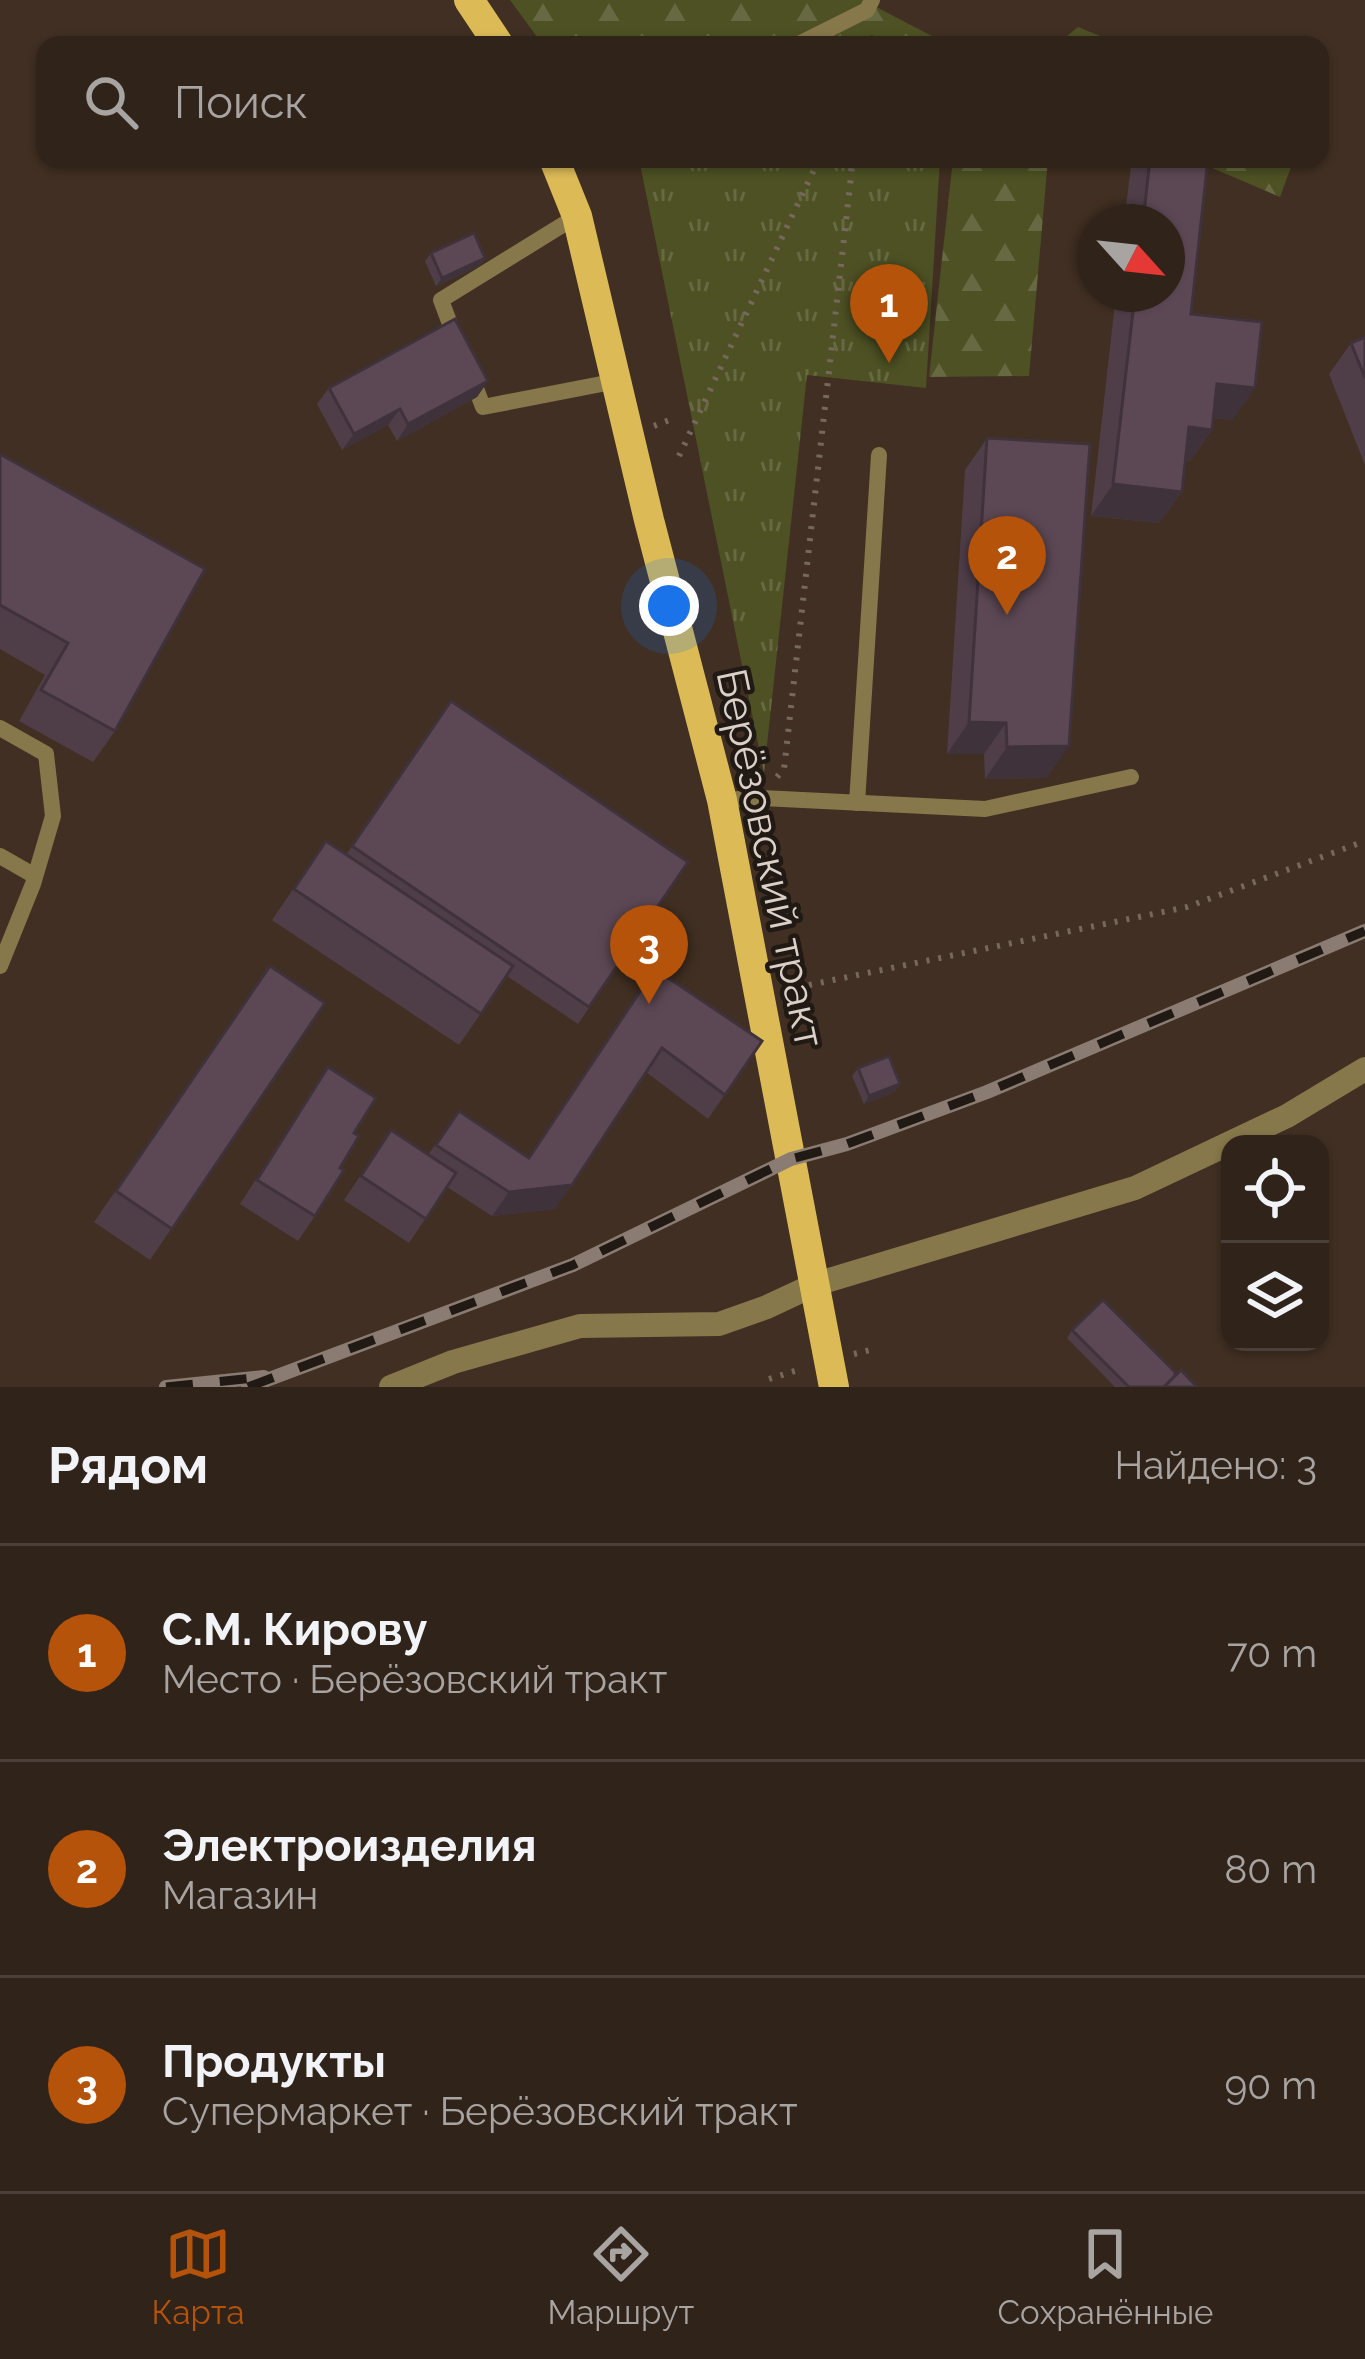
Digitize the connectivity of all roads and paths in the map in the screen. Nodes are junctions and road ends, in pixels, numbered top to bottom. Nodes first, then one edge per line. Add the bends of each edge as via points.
1 (470, 0) edge
2 (872, 0) edge
3 (493, 36) edge
4 (815, 36) edge
5 (564, 168) edge
6 (815, 168) edge
7 (853, 168) edge
8 (577, 216) junction
9 (617, 381) junction
10 (879, 455) dead end
11 (680, 456) dead end
12 (0, 728) edge
13 (1131, 777) dead end
14 (760, 798) junction
15 (722, 800) junction
16 (857, 802) junction
17 (1365, 841) edge
18 (0, 856) edge
19 (35, 876) junction
20 (0, 966) edge
21 (809, 986) dead end
22 (1365, 1069) edge
23 (816, 1284) junction
24 (391, 1387) edge
25 (835, 1387) edge

1 - 3 main road
2 - 4 lane
5 - 8 main road, Берёзовский тракт
6 - 11 path
7 - 14 path via 784,769
8 - 9 main road, Берёзовский тракт
8 - 9 lane via 440,300 483,407
9 - 15 main road, Берёзовский тракт
10 - 16 lane
12 - 19 lane via 46,754 53,815
13 - 16 lane via 986,808
14 - 15 lane
14 - 16 lane
15 - 23 main road, Берёзовский тракт
17 - 21 path via 1186,907
18 - 19 lane
19 - 20 lane
22 - 23 street via 1135,1188
23 - 24 street via 719,1324 580,1326
23 - 25 main road, Берёзовский тракт

